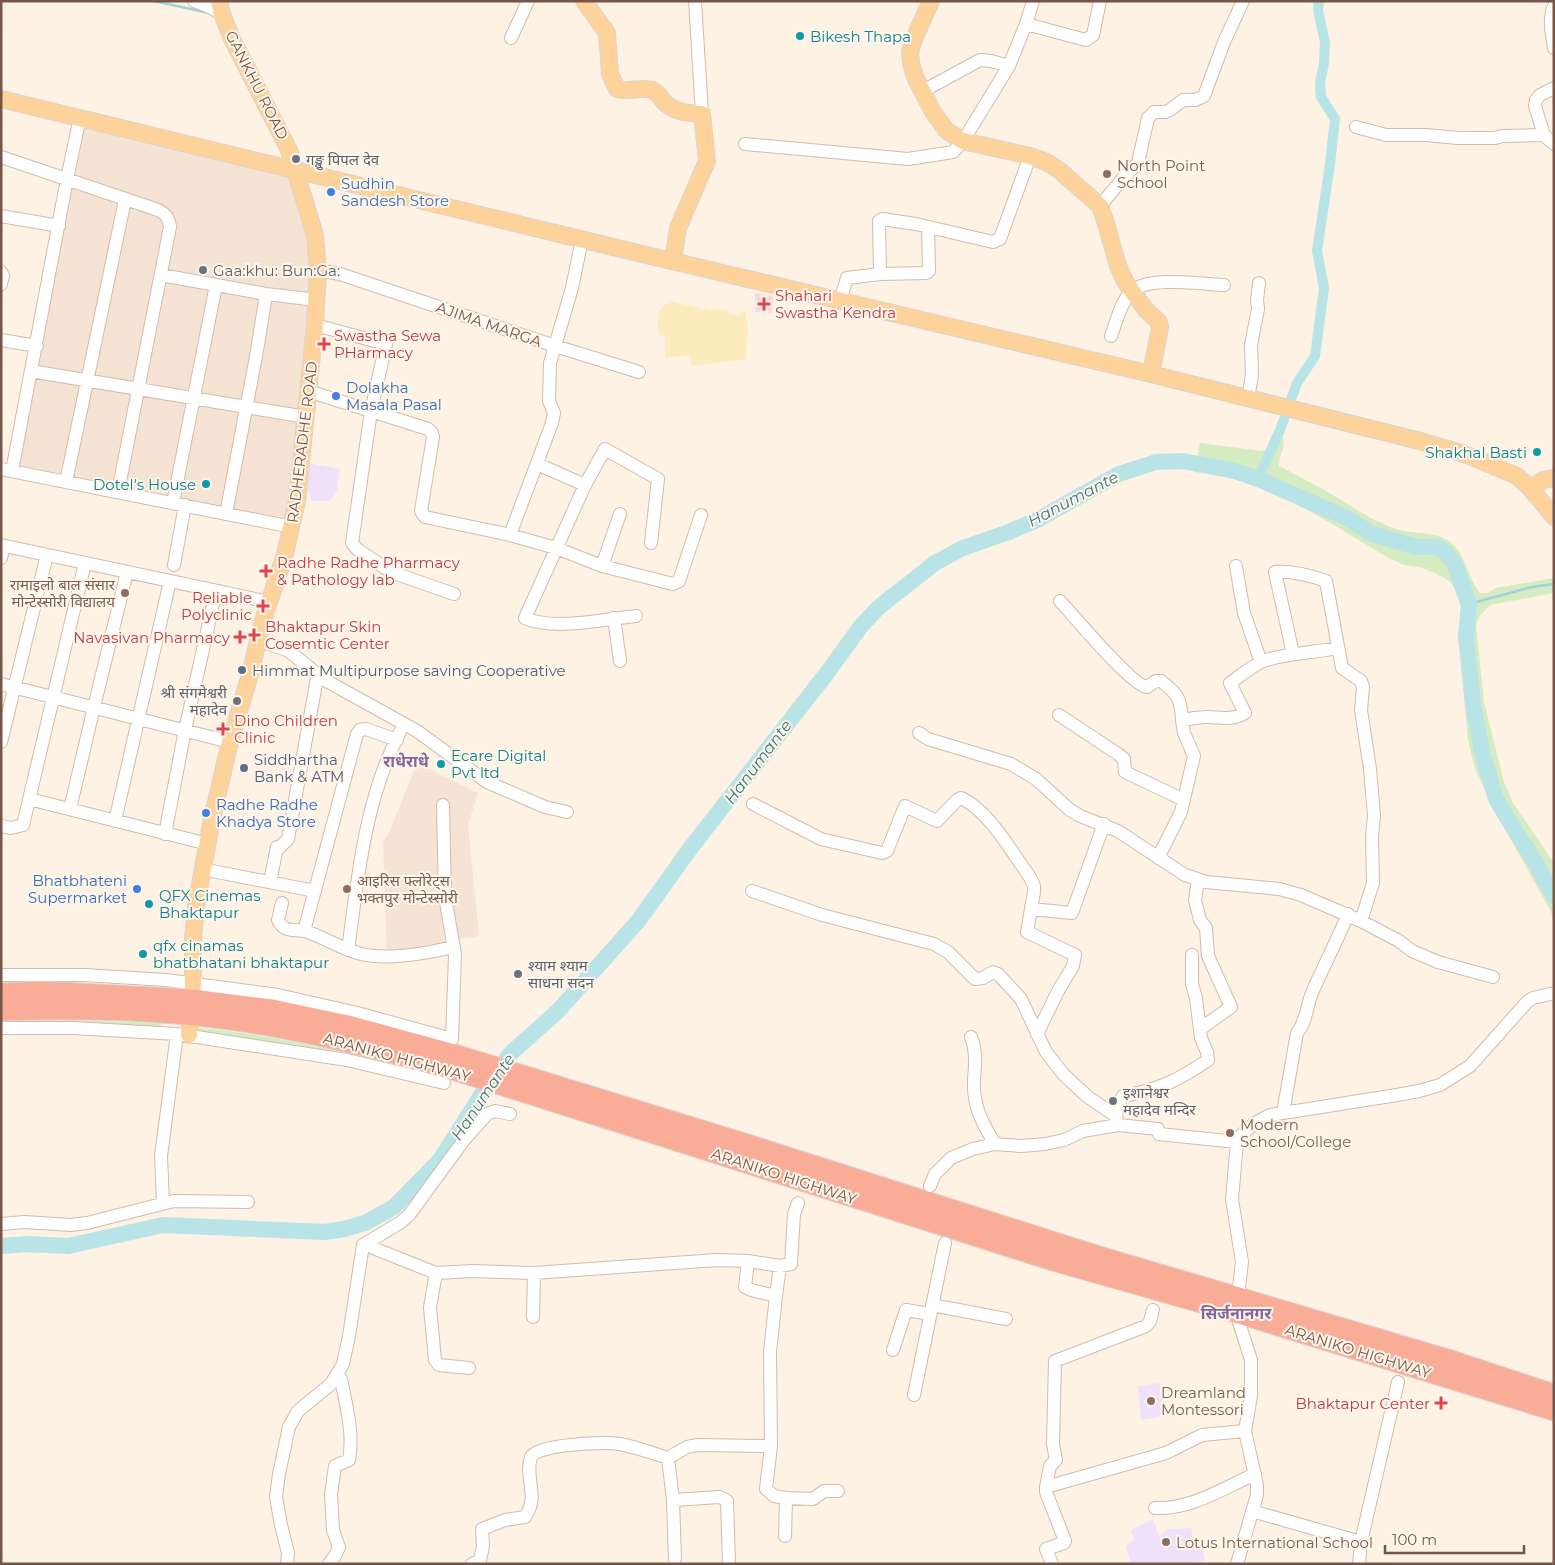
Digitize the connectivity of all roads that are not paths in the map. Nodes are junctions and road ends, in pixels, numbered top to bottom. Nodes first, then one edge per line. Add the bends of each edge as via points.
1 (194, 1) edge
2 (528, 1) edge
3 (584, 1) edge
4 (695, 1) edge
5 (930, 1) edge
6 (1033, 1) edge
7 (1100, 1) edge
8 (1243, 1) edge
9 (1554, 6) edge
10 (220, 8) edge
11 (1026, 24) junction
12 (511, 38) dead end
13 (1554, 48) edge
14 (1009, 66) junction
15 (1554, 88) edge
16 (923, 90) junction
17 (1, 99) edge
18 (702, 114) junction
19 (80, 117) junction
20 (1356, 127) dead end
21 (1544, 134) junction
22 (963, 141) junction
23 (745, 144) dead end
24 (1554, 144) edge
25 (1030, 156) junction
26 (1, 158) edge
27 (295, 169) junction
28 (67, 179) junction
29 (125, 200) junction
30 (1100, 206) junction
31 (1, 216) edge
32 (59, 226) junction
33 (928, 228) junction
34 (582, 239) junction
35 (672, 261) junction
36 (318, 270) junction
37 (1, 272) edge
38 (161, 274) junction
39 (880, 274) junction
40 (1259, 282) dead end
41 (1, 284) edge
42 (216, 285) junction
43 (1224, 285) dead end
44 (1132, 291) junction
45 (266, 294) junction
46 (317, 300) junction
47 (840, 301) junction
48 (315, 325) junction
49 (1111, 336) dead end
50 (1, 340) edge
51 (37, 346) junction
52 (555, 346) junction
53 (31, 371) junction
54 (639, 372) dead end
55 (1151, 374) junction
56 (86, 380) junction
57 (138, 388) junction
58 (308, 391) junction
59 (194, 398) junction
60 (1248, 399) junction
61 (246, 407) junction
62 (371, 411) junction
63 (306, 416) junction
64 (537, 464) junction
65 (7, 470) edge
66 (1554, 478) edge
67 (66, 482) junction
68 (585, 485) junction
69 (1531, 489) junction
70 (118, 492) junction
71 (179, 504) junction
72 (226, 514) junction
73 (620, 514) dead end
74 (701, 515) dead end
75 (1554, 517) edge
76 (292, 527) junction
77 (510, 535) junction
78 (651, 543) dead end
79 (556, 548) junction
80 (2, 550) edge
81 (47, 555) junction
82 (85, 563) junction
83 (174, 565) dead end
84 (602, 566) junction
85 (1236, 566) dead end
86 (128, 572) junction
87 (170, 581) junction
88 (216, 591) junction
89 (454, 594) dead end
90 (1060, 601) dead end
91 (269, 602) junction
92 (636, 616) dead end
93 (614, 618) junction
94 (258, 640) junction
95 (1338, 648) junction
96 (1293, 654) junction
97 (620, 661) dead end
98 (1262, 662) junction
99 (323, 678) junction
100 (1, 684) edge
101 (15, 687) junction
102 (53, 697) junction
103 (94, 707) junction
104 (1059, 715) dead end
105 (138, 718) junction
106 (1182, 720) junction
107 (405, 724) junction
108 (185, 730) junction
109 (919, 734) dead end
110 (396, 740) junction
111 (1, 742) edge
112 (230, 742) junction
113 (29, 799) junction
114 (1184, 800) junction
115 (753, 804) dead end
116 (443, 805) dead end
117 (70, 809) junction
118 (567, 812) dead end
119 (115, 820) junction
120 (1104, 824) junction
121 (1, 826) edge
122 (165, 834) junction
123 (208, 844) junction
124 (1158, 858) junction
125 (202, 869) junction
126 (1198, 880) junction
127 (270, 882) junction
128 (315, 891) junction
129 (752, 891) dead end
130 (282, 902) dead end
131 (1031, 909) junction
132 (1348, 914) junction
133 (1361, 921) junction
134 (304, 931) junction
135 (454, 947) junction
136 (348, 950) junction
137 (1192, 955) dead end
138 (1, 975) edge
139 (1493, 977) dead end
140 (1, 993) edge
141 (1554, 993) edge
142 (191, 999) junction
143 (1, 1011) edge
144 (1, 1028) edge
145 (1200, 1029) junction
146 (183, 1034) junction
147 (1037, 1034) junction
148 (972, 1037) dead end
149 (454, 1070) junction
150 (1283, 1113) junction
151 (510, 1114) dead end
152 (1117, 1120) junction
153 (1237, 1142) junction
154 (995, 1144) junction
155 (930, 1186) dead end
156 (248, 1202) dead end
157 (163, 1203) junction
158 (798, 1203) dead end
159 (1, 1224) edge
160 (369, 1242) junction
161 (946, 1243) dead end
162 (748, 1260) junction
163 (780, 1266) junction
164 (436, 1273) junction
165 (534, 1273) junction
166 (776, 1296) junction
167 (1236, 1305) junction
168 (931, 1309) junction
169 (1153, 1310) dead end
170 (533, 1317) dead end
171 (1006, 1319) dead end
172 (893, 1350) dead end
173 (469, 1368) dead end
174 (342, 1379) dead end
175 (1398, 1382) dead end
176 (1554, 1394) edge
177 (914, 1395) dead end
178 (1554, 1411) edge
179 (1245, 1431) junction
180 (771, 1446) junction
181 (668, 1458) junction
182 (1255, 1474) junction
183 (1046, 1487) junction
184 (838, 1490) dead end
185 (786, 1498) junction
186 (673, 1500) junction
187 (1155, 1508) dead end
188 (1252, 1511) junction
189 (785, 1536) dead end
190 (1361, 1542) junction
191 (675, 1559) dead end
192 (287, 1564) edge
193 (329, 1564) edge
194 (472, 1564) edge
195 (729, 1564) edge
196 (1052, 1564) edge
197 (1238, 1564) edge
198 (1359, 1564) edge

1 - 10 street
2 - 12 street
3 - 18 main road via 606,33 610,74 617,89 655,91 668,106
4 - 18 street
5 - 16 main road via 910,52 915,77
6 - 11 street
7 - 11 street via 1093,35 1086,40
8 - 30 street via 1204,96 1183,100 1170,110 1150,114 1138,163
9 - 13 street via 1550,22
10 - 27 main road, GANKHU ROAD via 262,100 290,150
11 - 14 street
14 - 16 street via 980,60
14 - 22 street
15 - 21 street via 1536,100
16 - 22 main road via 947,131
17 - 19 main road
18 - 35 main road via 707,161 678,228
19 - 27 main road
19 - 28 street
20 - 21 street via 1386,135 1458,138
21 - 24 street
22 - 23 street via 953,152 908,159
22 - 25 main road
25 - 30 main road via 1059,170
25 - 33 street via 1000,239 993,242
26 - 28 street
27 - 34 main road
27 - 36 main road, RADHERADHE ROAD via 315,236
28 - 29 street
28 - 32 street
29 - 38 street via 167,216 170,227
29 - 56 street
30 - 44 main road via 1114,258
31 - 32 street
32 - 51 street
33 - 39 street via 929,271
33 - 39 street via 892,219 878,221
34 - 35 main road
34 - 52 street, AJIMA MARGA
35 - 47 main road
36 - 46 main road, RADHERADHE ROAD
36 - 52 street, AJIMA MARGA via 340,274
37 - 41 street
38 - 42 street
38 - 57 street
39 - 47 street via 848,278
40 - 60 street
42 - 45 street
42 - 59 street
43 - 44 street via 1160,282
44 - 49 street
44 - 55 main road via 1160,324
45 - 46 street
45 - 61 street
46 - 48 main road, RADHERADHE ROAD
47 - 55 main road
48 - 58 main road, RADHERADHE ROAD
48 - 62 street via 386,344
50 - 51 street
51 - 53 street
52 - 54 street
52 - 64 street via 550,364 549,401 554,414
53 - 56 street
53 - 65 street
55 - 60 main road
56 - 57 street
56 - 67 street
57 - 59 street
57 - 70 street
58 - 62 street
58 - 63 main road, RADHERADHE ROAD
59 - 61 street
59 - 71 street
60 - 69 main road via 1445,448 1517,476
61 - 63 street
61 - 72 street
62 - 77 street via 432,433 421,511 425,517
62 - 89 street via 352,543 390,572
63 - 76 main road, RADHERADHE ROAD
64 - 68 street
64 - 77 street
65 - 67 street
66 - 69 main road via 1544,480
67 - 70 street
68 - 78 street via 605,449 658,479
68 - 79 street
69 - 75 main road
70 - 71 street
71 - 72 street
71 - 83 street
72 - 76 street
73 - 84 street
74 - 84 street via 679,580 673,584
76 - 91 main road, RADHERADHE ROAD
77 - 79 street
79 - 84 street
79 - 93 street via 525,618 556,624
80 - 81 street
81 - 82 street
81 - 101 street
82 - 86 street
82 - 102 street
85 - 98 street via 1244,613
86 - 87 street
86 - 103 street
87 - 88 street
87 - 105 street
88 - 91 street
88 - 108 street
90 - 106 street via 1139,684 1147,687 1161,680 1167,685 1181,702
91 - 94 main road, RADHERADHE ROAD
92 - 93 street
93 - 97 street
94 - 99 street via 289,651
94 - 112 main road, RADHERADHE ROAD
95 - 96 street
95 - 96 street via 1326,581 1276,572
95 - 133 street via 1342,668 1361,681 1363,687 1362,710 1374,816 1373,883
96 - 98 street
98 - 106 street via 1230,684 1245,713 1231,718
99 - 107 street
99 - 127 street via 317,678 288,839 277,847
100 - 101 street
101 - 102 street
101 - 111 street
102 - 103 street
102 - 113 street
103 - 105 street
103 - 117 street
104 - 114 street via 1124,759 1125,772
105 - 108 street
105 - 119 street
106 - 114 street via 1184,734 1194,756
107 - 110 street
107 - 118 street via 487,782
108 - 112 street
108 - 122 street
109 - 120 street via 1011,764 1036,780 1070,810
110 - 128 street via 366,728 357,734
110 - 136 street via 373,799
112 - 123 main road, RADHERADHE ROAD
113 - 117 street
113 - 121 street via 23,825
114 - 124 street
115 - 131 street via 821,839 882,853 887,851 905,806 937,821 957,800 968,800 1000,833 1029,876 1034,888
116 - 135 street via 445,896
117 - 119 street
119 - 122 street
120 - 124 street
120 - 131 street via 1072,913
122 - 123 street
123 - 125 main road, RADHERADHE ROAD
124 - 126 street
125 - 127 street
125 - 142 main road, RADHERADHE ROAD via 193,938
126 - 132 street via 1279,889
126 - 145 street via 1195,900 1200,920 1206,928 1208,956 1231,1007
127 - 128 street
128 - 134 street
129 - 147 street via 822,915 934,944 948,952 975,979 993,972 998,974 1021,1000
130 - 134 street via 280,925 290,931
131 - 147 street via 1027,932 1075,954 1073,966
132 - 133 street
132 - 150 street via 1297,1033
133 - 139 street via 1438,962
134 - 136 street
135 - 136 street via 388,957
135 - 142 street via 452,1039 286,996
137 - 145 street via 1192,984
138 - 142 street via 85,975 166,980
140 - 142 highway, ARANIKO HIGHWAY via 44,991
141 - 150 street via 1527,1002 1470,1066 1440,1084 1419,1091
142 - 143 highway, ARANIKO HIGHWAY via 121,1011
142 - 146 main road, RADHERADHE ROAD
142 - 149 highway, ARANIKO HIGHWAY via 237,1021 306,1033
144 - 146 street
145 - 152 street via 1208,1060 1154,1090 1123,1096 1118,1104
146 - 149 street via 347,1060
146 - 157 street via 161,1156
147 - 152 street via 1064,1075
148 - 154 street via 977,1105 981,1122
149 - 167 highway, ARANIKO HIGHWAY via 531,1086 1052,1261
150 - 153 street via 1255,1123
151 - 160 street via 495,1111 487,1114 409,1215
152 - 153 street via 1158,1129 1159,1134
152 - 154 street via 1045,1144
153 - 167 street via 1232,1199 1242,1262
154 - 155 street via 951,1158 935,1174
156 - 157 street
157 - 159 street via 87,1223
158 - 163 street via 794,1214 791,1264
160 - 164 street via 373,1248
160 - 192 street via 363,1245 341,1368 331,1384 298,1411 289,1427 276,1497 288,1553
161 - 168 street
162 - 163 street
162 - 165 street via 671,1262
162 - 166 street via 745,1287
163 - 166 street
164 - 165 street
164 - 173 street via 430,1306 436,1360 439,1365
165 - 170 street
166 - 180 street via 770,1352
167 - 176 highway, ARANIKO HIGHWAY via 1448,1359
167 - 178 highway, ARANIKO HIGHWAY
167 - 179 street via 1251,1360 1251,1396
168 - 171 street
168 - 172 street via 906,1310
168 - 177 street
169 - 183 street via 1146,1326 1055,1361 1053,1444 1056,1460 1050,1466
174 - 193 street via 352,1447 349,1460 335,1466 331,1494 338,1547
175 - 190 street
179 - 182 street
179 - 183 street via 1202,1436 1166,1453
180 - 181 street via 698,1445 687,1447
180 - 185 street via 766,1489 774,1496
181 - 186 street
181 - 194 street via 613,1444 571,1444 537,1451 529,1466 530,1509 525,1517 482,1529 480,1560
182 - 187 street via 1193,1502 1167,1509
182 - 188 street via 1257,1495
183 - 196 street via 1065,1542 1046,1549
184 - 185 street via 824,1491 813,1499
185 - 189 street
186 - 191 street
186 - 195 street via 720,1497 726,1501
188 - 190 street
188 - 197 street
190 - 198 street

